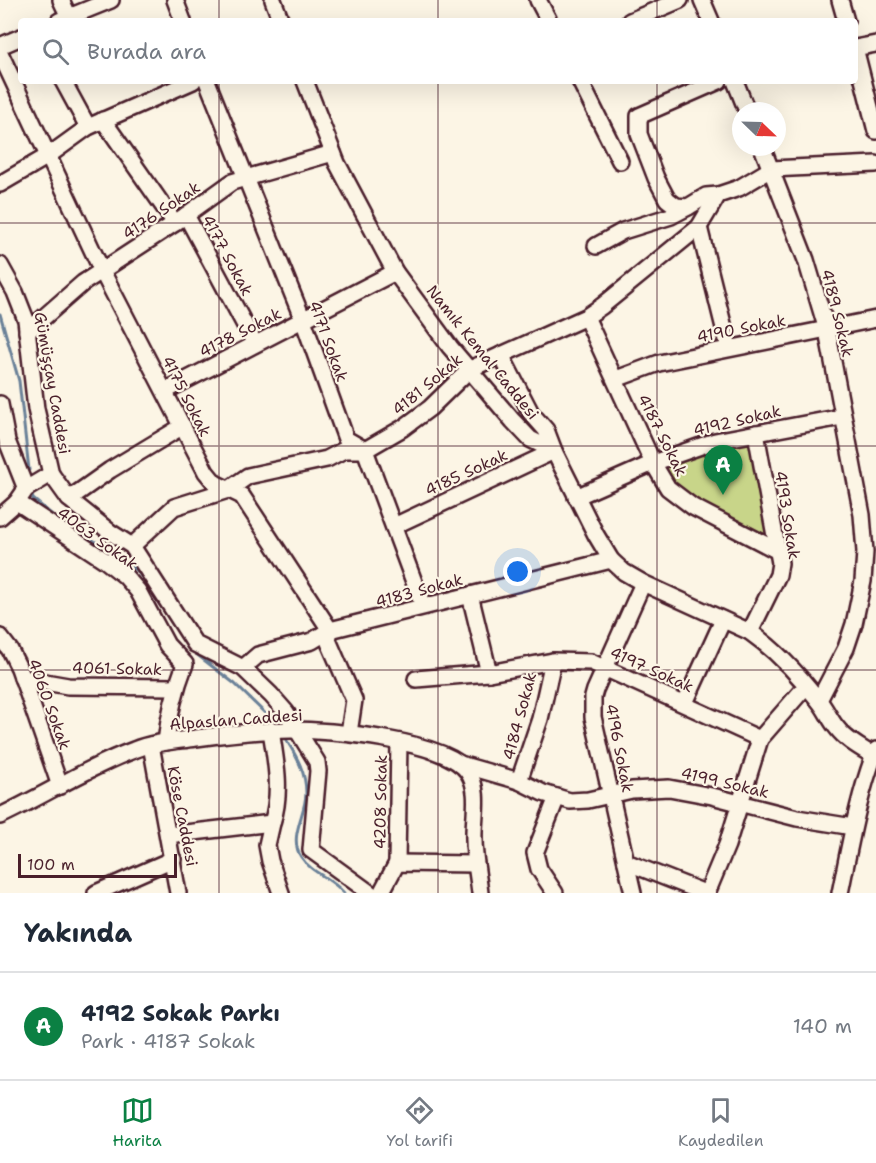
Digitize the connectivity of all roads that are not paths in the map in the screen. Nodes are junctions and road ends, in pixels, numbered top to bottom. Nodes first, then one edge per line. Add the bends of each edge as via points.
1 (61, 0) edge
2 (111, 0) edge
3 (175, 0) edge
4 (273, 0) edge
5 (538, 0) edge
6 (680, 0) edge
7 (702, 0) edge
8 (840, 0) edge
9 (64, 18) edge
10 (66, 18) edge
11 (182, 18) edge
12 (280, 18) edge
13 (547, 18) edge
14 (637, 18) edge
15 (710, 18) edge
16 (845, 18) edge
17 (18, 38) edge
18 (876, 44) edge
19 (0, 46) edge
20 (858, 47) edge
21 (0, 53) edge
22 (858, 60) edge
23 (65, 84) edge
24 (186, 84) edge
25 (208, 84) edge
26 (306, 84) edge
27 (582, 84) edge
28 (712, 84) edge
29 (736, 84) edge
30 (743, 102) edge
31 (103, 120) junction
32 (88, 127) junction
33 (876, 131) edge
34 (333, 153) junction
35 (48, 156) junction
36 (766, 156) edge
37 (620, 161) dead end
38 (876, 164) edge
39 (771, 168) junction
40 (247, 178) junction
41 (0, 184) edge
42 (718, 195) junction
43 (688, 207) junction
44 (181, 219) junction
45 (699, 227) junction
46 (596, 246) dead end
47 (0, 265) edge
48 (102, 271) junction
49 (395, 272) junction
50 (586, 317) junction
51 (876, 319) edge
52 (303, 321) junction
53 (827, 330) junction
54 (27, 332) junction
55 (255, 344) junction
56 (729, 348) junction
57 (501, 355) junction
58 (470, 369) junction
59 (616, 379) junction
60 (165, 391) junction
61 (0, 404) edge
62 (842, 417) junction
63 (183, 426) junction
64 (756, 433) junction
65 (365, 450) junction
66 (554, 451) junction
67 (653, 463) junction
68 (51, 474) junction
69 (228, 490) junction
70 (21, 496) junction
71 (576, 497) junction
72 (69, 499) junction
73 (869, 515) edge
74 (0, 517) edge
75 (394, 526) junction
76 (132, 546) junction
77 (778, 551) junction
78 (611, 560) junction
79 (644, 583) junction
80 (470, 595) junction
81 (423, 606) junction
82 (723, 620) junction
83 (330, 630) junction
84 (750, 632) junction
85 (0, 637) edge
86 (553, 661) junction
87 (604, 666) junction
88 (243, 668) junction
89 (489, 673) junction
90 (22, 678) junction
91 (416, 679) dead end
92 (176, 687) junction
93 (806, 687) junction
94 (819, 700) junction
95 (685, 703) junction
96 (297, 730) junction
97 (271, 731) junction
98 (349, 734) junction
99 (760, 739) junction
100 (399, 742) junction
101 (158, 743) junction
102 (875, 753) edge
103 (460, 764) junction
104 (519, 781) junction
105 (60, 786) junction
106 (473, 786) junction
107 (611, 794) junction
108 (557, 797) junction
109 (740, 803) junction
110 (0, 816) edge
111 (272, 823) junction
112 (853, 827) junction
113 (168, 835) junction
114 (172, 859) junction
115 (626, 862) junction
116 (397, 863) junction
117 (476, 864) junction
118 (96, 893) edge
119 (178, 893) edge
120 (281, 893) edge
121 (370, 893) edge
122 (381, 893) edge
123 (480, 893) edge
124 (555, 893) edge
125 (633, 893) edge
126 (706, 893) edge
127 (840, 893) edge

1 - 9 street
2 - 10 street
3 - 11 street
4 - 12 street
5 - 13 street
6 - 14 street
7 - 15 street
8 - 16 street
17 - 19 street
18 - 20 street
21 - 35 street, 4175 Sokak
22 - 33 street
23 - 32 street
24 - 31 street
25 - 40 street, 4171 Sokak
26 - 34 street, Namık Kemal Caddesi
27 - 37 street
28 - 43 street via 639,116 639,134 667,199 676,206
29 - 30 street
31 - 32 street
31 - 44 street, 4177 Sokak
32 - 35 street
34 - 40 street, 4176 Sokak
34 - 49 street, Namık Kemal Caddesi
35 - 41 street
35 - 48 street, 4175 Sokak
36 - 39 street, 4189 Sokak
38 - 39 street
39 - 42 street via 739,188
39 - 53 street, 4189 Sokak via 806,260
40 - 44 street, 4176 Sokak via 232,182
40 - 52 street, 4171 Sokak
42 - 43 street via 706,196
42 - 45 street, 4181 Sokak
43 - 46 street via 623,231
44 - 48 street, 4176 Sokak
44 - 55 street, 4177 Sokak
45 - 50 street, 4181 Sokak
45 - 56 street
47 - 54 street, Gümüşçay Caddesi via 15,292
48 - 54 street, 4176 Sokak
48 - 60 street, 4175 Sokak
49 - 52 street, 4178 Sokak
49 - 58 street, Namık Kemal Caddesi
50 - 57 street, 4181 Sokak
50 - 59 street, 4187 Sokak
51 - 53 street, 4190 Sokak
52 - 55 street, 4178 Sokak
52 - 65 street, 4171 Sokak via 346,439
53 - 56 street, 4190 Sokak
53 - 62 street, 4189 Sokak
54 - 68 street, Gümüşçay Caddesi via 36,409
55 - 60 street, 4178 Sokak
56 - 59 street, 4190 Sokak via 659,363
57 - 58 street, 4181 Sokak
57 - 66 street via 531,413 546,430
58 - 65 street, 4181 Sokak via 430,408
58 - 66 street, Namık Kemal Caddesi via 531,439
59 - 67 street, 4187 Sokak
60 - 63 street, 4175 Sokak
61 - 70 street
62 - 64 street, 4192 Sokak
62 - 73 street, 4189 Sokak
63 - 69 street, 4175 Sokak via 206,472
63 - 72 street
64 - 67 street, 4192 Sokak via 715,441
64 - 77 street, 4193 Sokak
65 - 69 street, 4181 Sokak via 344,450 327,459 248,476
65 - 75 street, 4171 Sokak
66 - 71 street
66 - 75 street, 4185 Sokak
67 - 71 street, 4192 Sokak
67 - 77 street, 4187 Sokak via 678,498
68 - 70 street
68 - 72 street, Gümüşçay Caddesi
69 - 76 street, 4181 Sokak via 174,507
69 - 83 street, 4175 Sokak via 242,496
70 - 74 street
70 - 92 street, 4063 Sokak via 131,584 167,645 185,664
71 - 78 street
72 - 76 street, Gümüşçay Caddesi
73 - 94 street, 4189 Sokak via 863,581 854,624
75 - 81 street, 4171 Sokak
76 - 88 street, Gümüşçay Caddesi via 195,644
77 - 84 street, 4193 Sokak via 778,575
78 - 79 street
78 - 80 street, 4183 Sokak
79 - 82 street
79 - 87 street, 4196 Sokak
80 - 81 street, 4183 Sokak
80 - 89 street
81 - 83 street, 4183 Sokak
82 - 84 street
82 - 95 street
83 - 88 street, 4183 Sokak via 312,641 258,655
83 - 98 street, 4175 Sokak via 328,640 354,700
84 - 93 street via 774,650
85 - 90 street, 4060 Sokak
86 - 87 street, 4197 Sokak
86 - 89 street, 4197 Sokak
86 - 104 street, 4184 Sokak via 540,719
87 - 95 street, 4197 Sokak
87 - 107 street, 4196 Sokak via 592,706
88 - 96 street, Gümüşçay Caddesi via 279,704
89 - 91 street, 4197 Sokak
90 - 92 street, 4061 Sokak via 68,686
90 - 105 street, 4060 Sokak
92 - 101 street, 4063 Sokak
93 - 94 street
93 - 99 street
94 - 102 street via 849,740
95 - 99 street, 4197 Sokak
96 - 97 street, Alpaslan Caddesi
96 - 98 street, Alpaslan Caddesi
96 - 121 street, Gümüşçay Caddesi via 317,762 311,850
97 - 101 street, Alpaslan Caddesi
97 - 111 street via 278,770 277,806
98 - 100 street, Alpaslan Caddesi
99 - 109 street
100 - 103 street, Alpaslan Caddesi via 433,751
100 - 116 street, 4208 Sokak
101 - 105 street, Alpaslan Caddesi via 135,749
101 - 113 street, Köse Caddesi
102 - 112 street
103 - 104 street, 4199 Sokak
103 - 106 street via 469,773
104 - 106 street, 4199 Sokak
104 - 108 street, 4199 Sokak
105 - 110 street, Alpaslan Caddesi
106 - 117 street
107 - 108 street, 4199 Sokak via 580,801
107 - 109 street, 4199 Sokak via 669,788
107 - 115 street, 4196 Sokak
108 - 124 street via 535,853 539,869
109 - 112 street, 4199 Sokak
109 - 126 street
111 - 113 street
111 - 120 street via 267,845
112 - 127 street
113 - 114 street, Köse Caddesi
114 - 118 street
114 - 119 street, Köse Caddesi
115 - 125 street, 4196 Sokak
115 - 126 street
116 - 117 street
116 - 122 street
117 - 123 street

